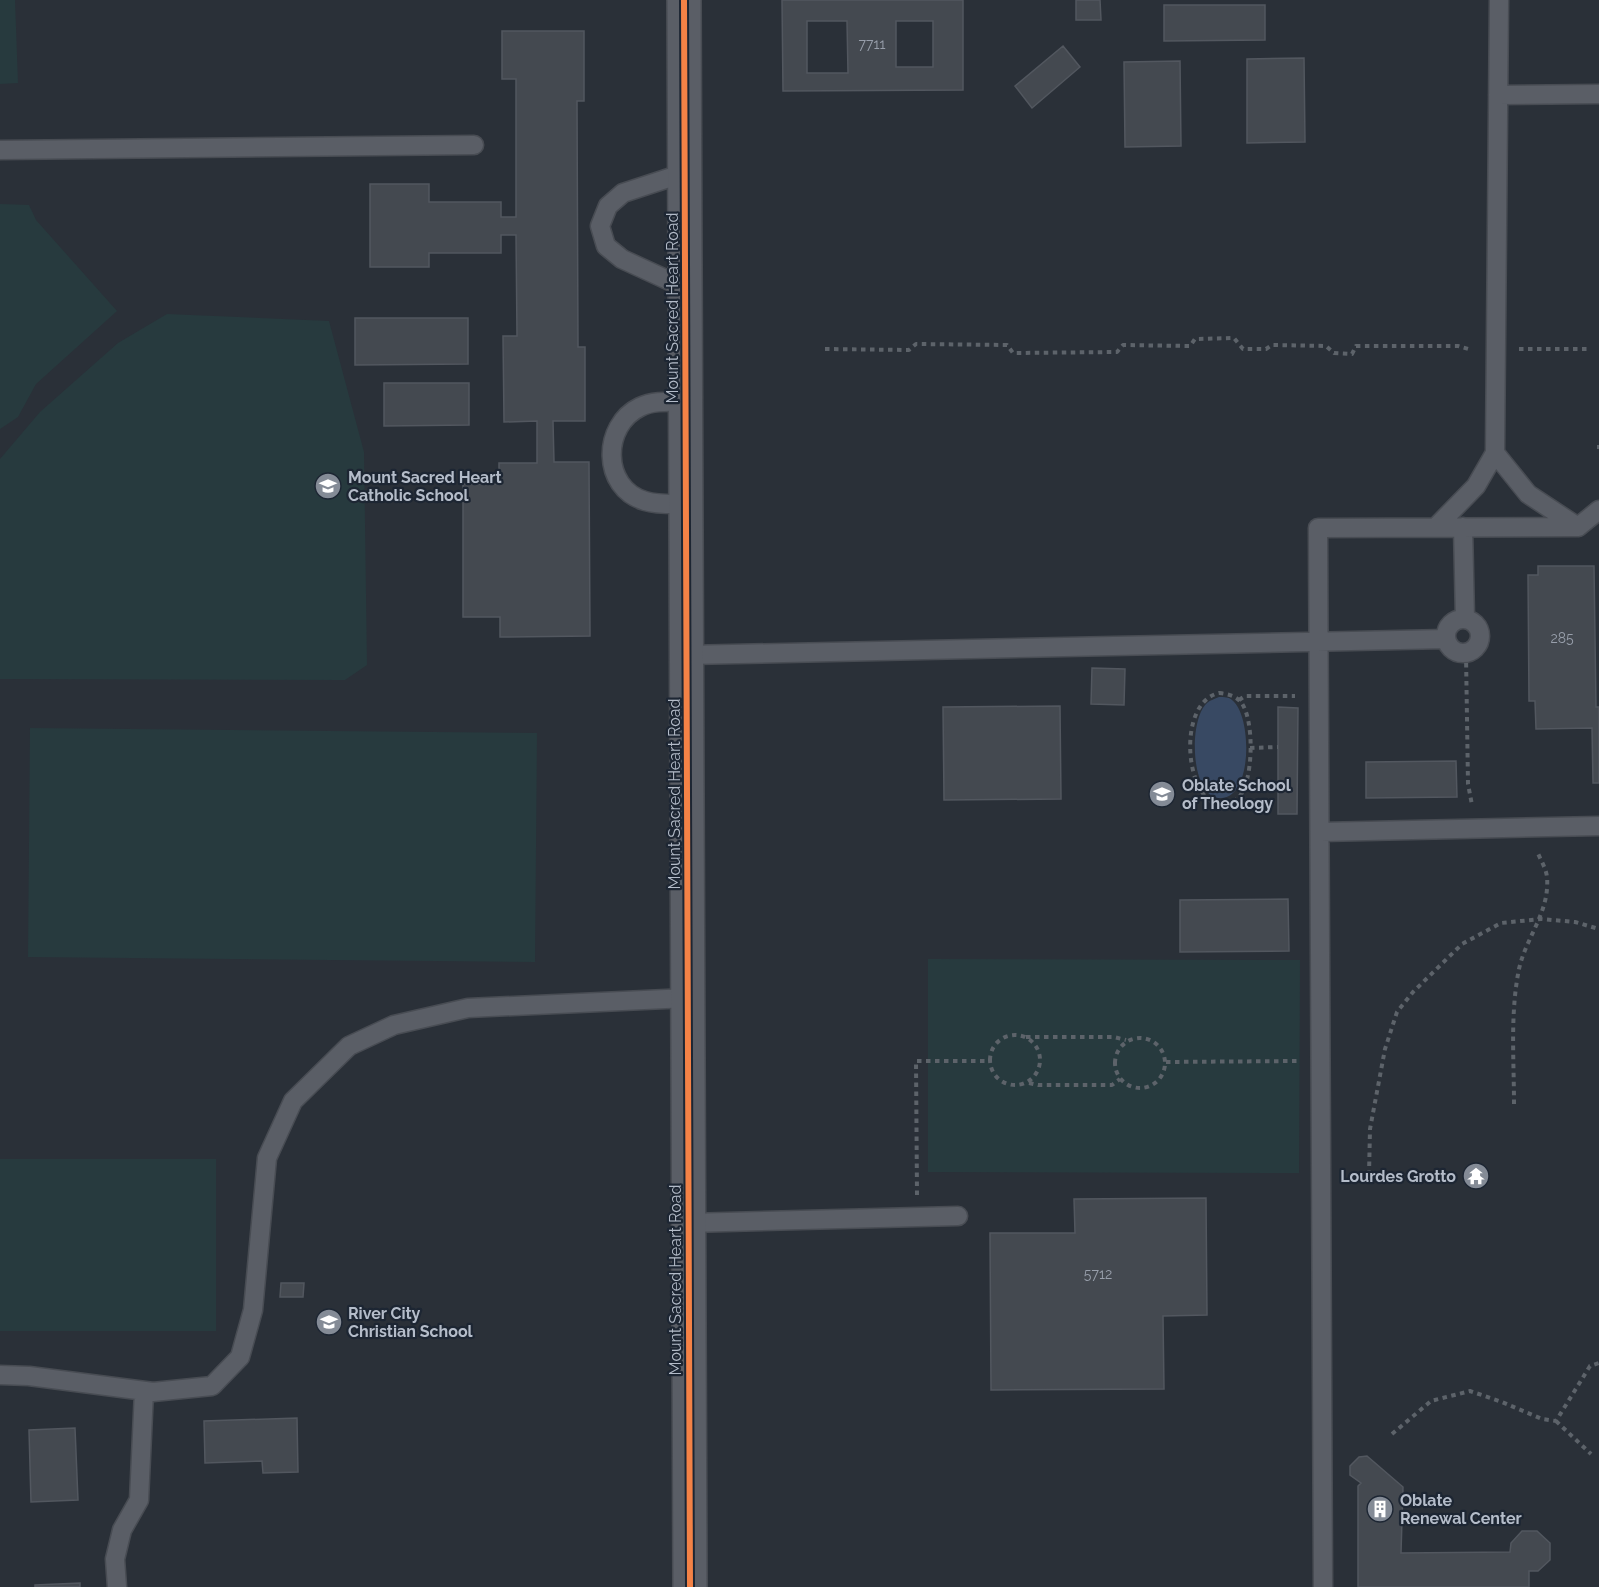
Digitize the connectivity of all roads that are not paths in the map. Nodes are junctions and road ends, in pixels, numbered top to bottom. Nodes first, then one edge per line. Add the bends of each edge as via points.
1 (684, 0) edge
2 (1499, 0) edge
3 (1599, 94) edge
4 (1498, 95) junction
5 (474, 144) dead end
6 (0, 150) edge
7 (684, 174) junction
8 (685, 288) junction
9 (686, 402) junction
10 (1495, 453) junction
11 (686, 504) junction
12 (1599, 510) edge
13 (1578, 526) junction
14 (1436, 527) junction
15 (1463, 527) junction
16 (1465, 619) junction
17 (1446, 639) junction
18 (1320, 642) junction
19 (687, 655) junction
20 (1599, 826) edge
21 (1320, 832) junction
22 (688, 998) junction
23 (958, 1216) dead end
24 (688, 1223) junction
25 (0, 1375) edge
26 (144, 1391) junction
27 (117, 1587) edge
28 (690, 1587) edge
29 (1323, 1587) edge

1 - 7 street, Mount Sacred Heart Road
2 - 4 lane
3 - 4 lane
4 - 10 lane
5 - 6 lane
7 - 8 street, Mount Sacred Heart Road
7 - 8 lane via 623,193 608,206 600,226 606,246 622,259
8 - 9 street, Mount Sacred Heart Road
9 - 11 street, Mount Sacred Heart Road
9 - 11 lane via 641,406 624,417 614,434 610,454 615,473 626,490 643,500
10 - 13 lane via 1528,494
10 - 14 lane via 1476,486
11 - 19 street, Mount Sacred Heart Road
12 - 13 lane
13 - 15 lane
14 - 15 lane
14 - 18 lane via 1318,528
15 - 16 lane
16 - 17 lane via 1453,622
16 - 17 lane via 1477,626 1478,646 1466,653 1453,650
17 - 18 lane
18 - 19 lane
18 - 21 lane
19 - 22 street, Mount Sacred Heart Road
20 - 21 lane
21 - 29 lane
22 - 24 street, Mount Sacred Heart Road
22 - 26 lane via 468,1008 394,1025 349,1046 293,1101 267,1158 253,1310 240,1357 212,1386
23 - 24 lane
24 - 28 street, Mount Sacred Heart Road
25 - 26 lane
26 - 27 lane via 139,1500 122,1530 115,1559

